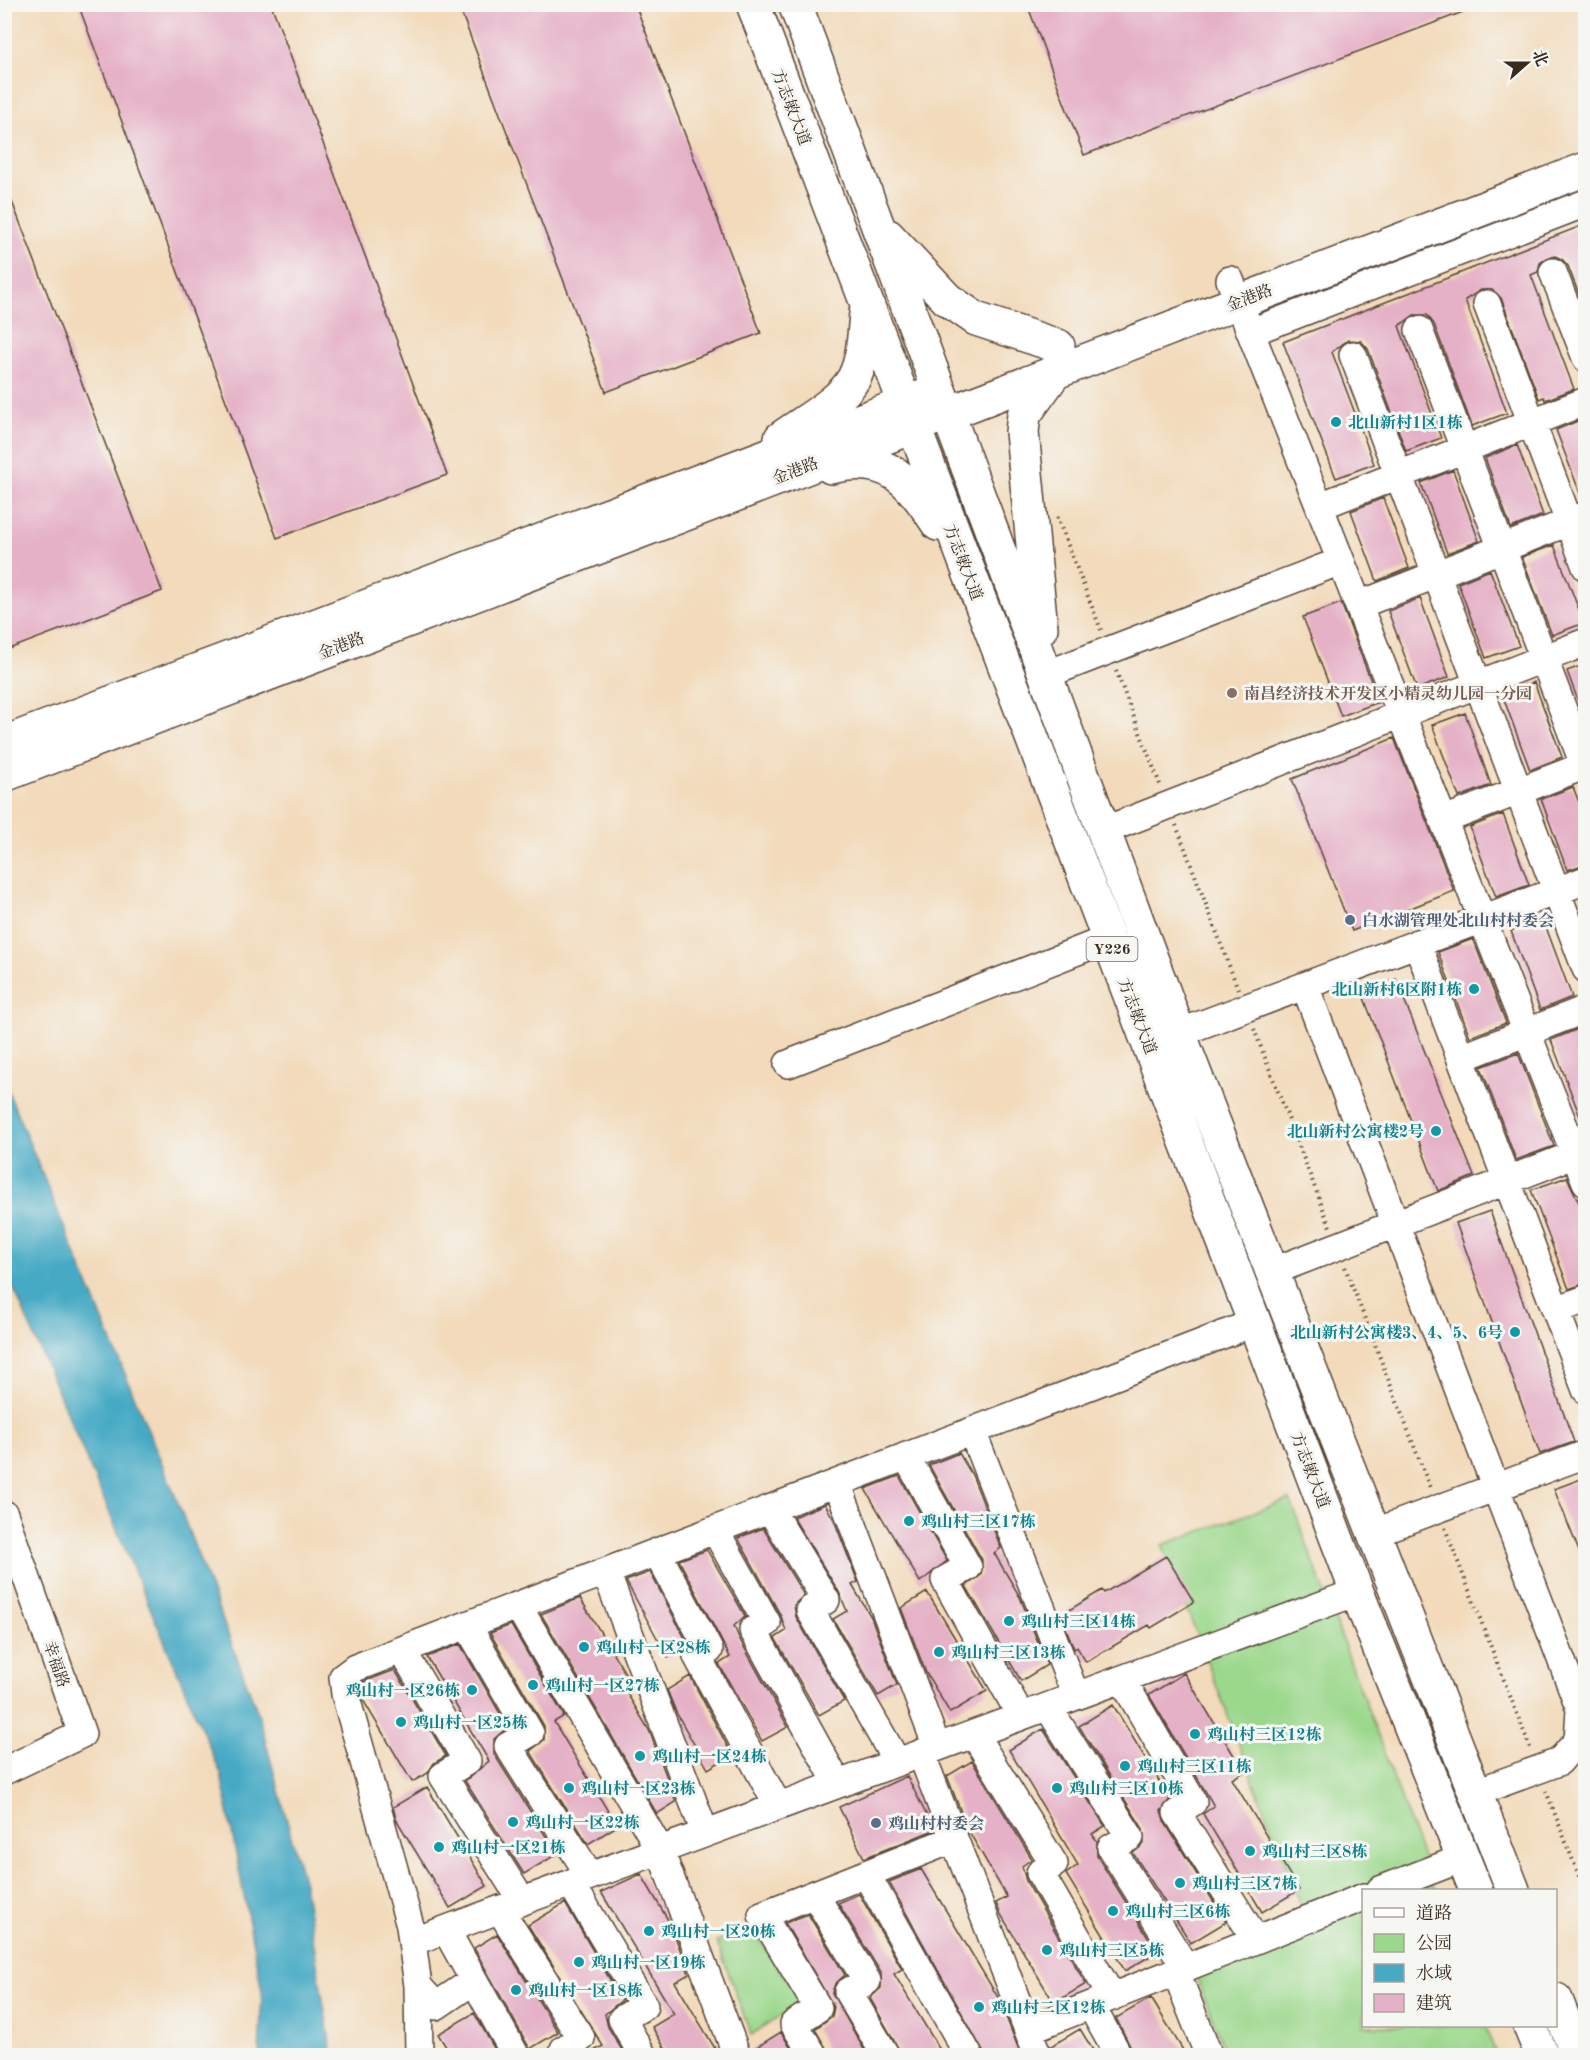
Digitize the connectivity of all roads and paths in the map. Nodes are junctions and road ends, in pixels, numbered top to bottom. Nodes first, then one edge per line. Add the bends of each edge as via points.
1 (753, 4) edge
2 (795, 4) edge
3 (1586, 144) edge
4 (1586, 169) edge
5 (1586, 203) edge
6 (877, 224) junction
7 (1553, 272) dead end
8 (1234, 291) junction
9 (1486, 304) dead end
10 (867, 305) junction
11 (1419, 330) dead end
12 (1251, 333) junction
13 (1353, 355) dead end
14 (1057, 358) junction
15 (1586, 358) edge
16 (944, 401) junction
17 (1586, 401) edge
18 (908, 414) junction
19 (1531, 422) junction
20 (1464, 449) junction
21 (754, 473) junction
22 (1398, 475) junction
23 (1053, 506) dead end
24 (1320, 506) junction
25 (1577, 519) edge
26 (1502, 549) junction
27 (1341, 561) junction
28 (965, 564) junction
29 (1586, 567) edge
30 (1436, 574) junction
31 (1359, 605) junction
32 (1586, 642) edge
33 (1108, 650) junction
34 (1544, 658) junction
35 (1045, 675) junction
36 (1478, 684) junction
37 (1402, 714) junction
38 (4, 743) edge
39 (1585, 767) edge
40 (4, 775) edge
41 (1518, 791) junction
42 (1168, 806) junction
43 (1444, 820) junction
44 (1103, 831) junction
45 (1586, 880) edge
46 (1556, 891) junction
47 (1482, 918) junction
48 (1108, 939) junction
49 (1418, 943) junction
50 (1586, 969) edge
51 (1305, 986) junction
52 (1246, 1008) junction
53 (1586, 1009) edge
54 (1527, 1032) junction
55 (1179, 1033) junction
56 (1461, 1058) junction
57 (788, 1064) dead end
58 (1580, 1152) edge
59 (1507, 1180) junction
60 (1586, 1182) edge
61 (1395, 1224) junction
62 (1337, 1246) junction
63 (1271, 1272) junction
64 (1586, 1299) edge
65 (1556, 1310) junction
66 (1256, 1322) junction
67 (1586, 1390) edge
68 (972, 1431) junction
69 (1586, 1454) edge
70 (906, 1456) junction
71 (837, 1483) junction
72 (1496, 1487) junction
73 (770, 1509) junction
74 (1438, 1509) junction
75 (4, 1514) edge
76 (716, 1530) junction
77 (1373, 1533) junction
78 (657, 1552) junction
79 (606, 1572) junction
80 (1357, 1592) junction
81 (518, 1605) junction
82 (467, 1625) junction
83 (402, 1650) junction
84 (1122, 1679) junction
85 (1076, 1696) junction
86 (1048, 1707) junction
87 (1021, 1716) junction
88 (974, 1734) junction
89 (1582, 1740) edge
90 (919, 1754) junction
91 (1538, 1770) junction
92 (4, 1771) edge
93 (838, 1784) junction
94 (1474, 1792) junction
95 (778, 1806) junction
96 (705, 1833) junction
97 (954, 1839) junction
98 (660, 1850) junction
99 (1463, 1858) junction
100 (866, 1874) junction
101 (581, 1880) junction
102 (1383, 1889) edge
103 (1476, 1889) edge
104 (1513, 1889) edge
105 (1586, 1894) edge
106 (815, 1895) junction
107 (1362, 1898) edge
108 (511, 1905) junction
109 (446, 1930) junction
110 (1256, 1940) junction
111 (412, 1942) junction
112 (1181, 1970) junction
113 (473, 1981) junction
114 (418, 1986) junction
115 (1102, 2001) junction
116 (1557, 2002) edge
117 (1531, 2027) edge
118 (1028, 2030) junction
119 (418, 2055) edge
120 (516, 2055) edge
121 (568, 2055) edge
122 (643, 2055) edge
123 (736, 2055) edge
124 (814, 2055) edge
125 (886, 2055) edge
126 (969, 2055) edge
127 (1038, 2055) edge
128 (1119, 2055) edge
129 (1209, 2055) edge
130 (1542, 2055) edge
131 (1578, 2055) edge

1 - 10 main road, 方志敏大道 / Y226
2 - 6 main road, 方志敏大道 / Y226
3 - 8 main road, 金港路
4 - 8 main road, 金港路
5 - 12 street
6 - 14 main road via 947,299 976,319
6 - 16 main road, 方志敏大道 / Y226
7 - 15 street
8 - 12 street
8 - 14 main road, 金港路
9 - 19 street
10 - 18 main road, 方志敏大道 / Y226
10 - 21 main road via 862,355 854,378
11 - 20 street
12 - 24 street
13 - 22 street
14 - 16 main road, 金港路
14 - 35 main road via 1024,415 1022,432
16 - 18 main road, 金港路
16 - 35 main road, 方志敏大道 / Y226
17 - 19 street
18 - 21 main road, 金港路
18 - 28 main road, 方志敏大道 / Y226
19 - 20 street
19 - 25 street
20 - 22 street
20 - 26 street
21 - 28 main road via 852,462 878,464 897,474 919,495
21 - 38 main road, 金港路
21 - 40 main road, 金港路
22 - 24 street
22 - 30 street
23 - 33 path
24 - 27 street
25 - 26 street
25 - 29 street
26 - 30 street
26 - 34 street
27 - 31 street
27 - 33 street
28 - 48 main road, 方志敏大道 / Y226
30 - 31 street
30 - 36 street
31 - 37 street
32 - 34 street
33 - 35 street
33 - 42 path
34 - 36 street
34 - 39 street
35 - 44 main road, 方志敏大道 / Y226
36 - 37 street
36 - 41 street
37 - 42 street
37 - 43 street
39 - 41 street
41 - 43 street
41 - 46 street
42 - 44 street
42 - 52 path
43 - 47 street
44 - 55 main road, 方志敏大道 / Y226
45 - 46 street
46 - 47 street
46 - 50 street
47 - 49 street
47 - 54 street
48 - 57 street
48 - 66 main road, 方志敏大道 / Y226
49 - 51 street
49 - 56 street
51 - 52 street
51 - 61 street
52 - 55 street
52 - 62 path
53 - 54 street
54 - 56 street
54 - 58 street
55 - 63 main road, 方志敏大道 / Y226
56 - 59 street
58 - 59 street
58 - 60 street
59 - 61 street
59 - 65 street
61 - 62 street
61 - 72 street
62 - 63 street
62 - 74 path
63 - 77 main road, 方志敏大道 / Y226
64 - 65 street
65 - 67 street
66 - 68 street
66 - 80 main road, 方志敏大道 / Y226
68 - 70 street
68 - 85 street
69 - 72 street
70 - 71 street
70 - 87 street via 968,1567 945,1580
71 - 73 street
71 - 90 street
72 - 74 street
72 - 89 street via 1580,1709
73 - 76 street
73 - 90 street via 826,1600 810,1610
74 - 77 street
74 - 91 path
75 - 92 street, 幸福路 via 82,1734
76 - 78 street
76 - 93 street via 767,1623 753,1630
77 - 94 main road, 方志敏大道 / Y226
78 - 79 street
78 - 95 street via 709,1650 697,1656
79 - 81 street
79 - 96 street
80 - 84 street
80 - 99 main road, 方志敏大道 / Y226
81 - 82 street
81 - 98 street
82 - 83 street
82 - 101 street via 530,1733 508,1746
83 - 108 street via 467,1761 443,1776
83 - 111 street via 355,1668 343,1677
84 - 85 street
84 - 110 street via 1193,1802 1177,1813
85 - 86 street
86 - 87 street
86 - 112 street via 1130,1837 1112,1848
87 - 88 street
88 - 90 street
88 - 115 street via 1054,1864 1040,1873
89 - 91 street via 1559,1762
90 - 93 street
90 - 97 street
91 - 94 street
91 - 105 path
93 - 95 street
94 - 104 main road, 方志敏大道 / Y226
95 - 96 street
96 - 98 street
97 - 100 street
97 - 118 street
98 - 101 street
98 - 123 street
99 - 102 street
99 - 103 main road, 方志敏大道 / Y226
100 - 106 street
100 - 126 street
101 - 108 street
101 - 122 street via 644,2006 622,2019
106 - 124 street via 762,1915 818,2008 794,2024
106 - 125 street via 867,1981 848,1992
107 - 110 street
108 - 109 street
108 - 121 street via 581,2038 564,2049
109 - 111 street
109 - 113 street
110 - 112 street
111 - 114 street
112 - 115 street
112 - 129 street
113 - 114 street via 436,2006
113 - 120 street
114 - 119 street
115 - 118 street
115 - 128 street
116 - 131 main road
117 - 130 main road
118 - 127 street

